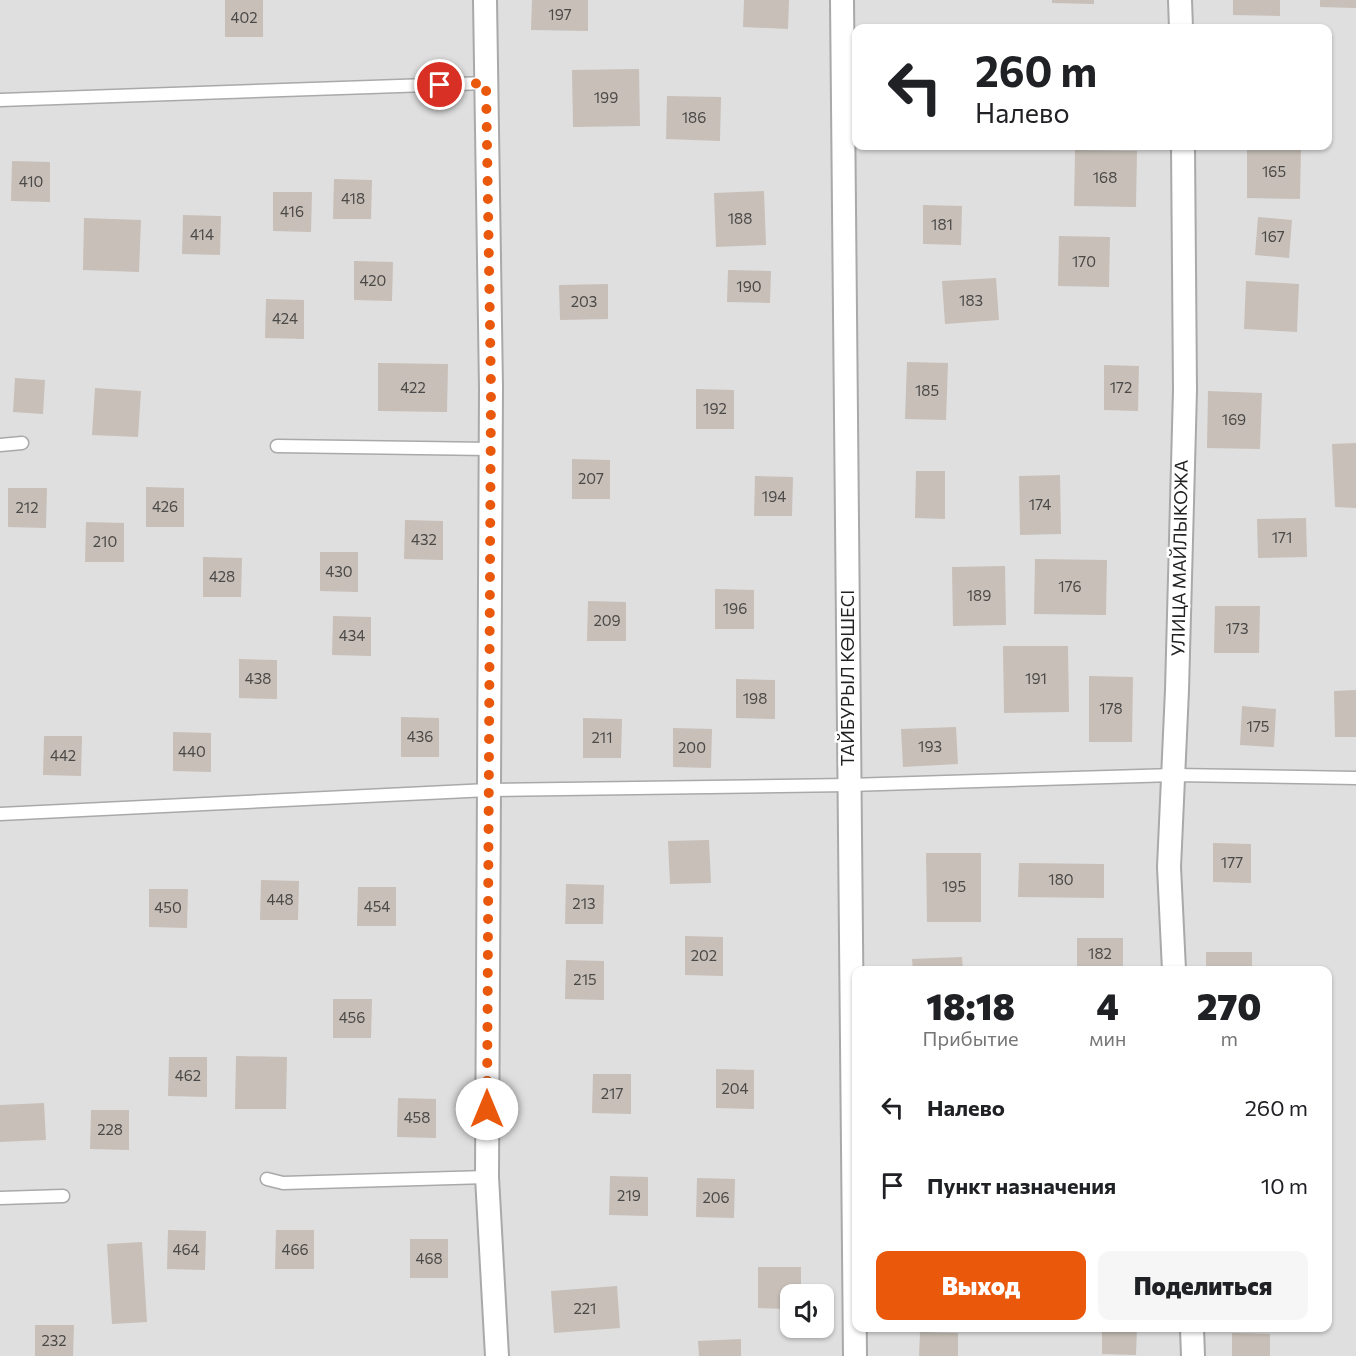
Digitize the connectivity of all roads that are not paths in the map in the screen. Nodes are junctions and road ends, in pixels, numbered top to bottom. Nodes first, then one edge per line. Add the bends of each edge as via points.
1 (485, 0) edge
2 (842, 0) edge
3 (1180, 0) edge
4 (1181, 24) edge
5 (486, 83) junction
6 (0, 100) edge
7 (1183, 150) edge
8 (22, 443) dead end
9 (0, 445) edge
10 (277, 446) dead end
11 (490, 449) junction
12 (1174, 775) junction
13 (1356, 778) edge
14 (849, 785) junction
15 (488, 790) junction
16 (0, 814) edge
17 (1174, 966) edge
18 (852, 1070) edge
19 (487, 1177) junction
20 (267, 1179) dead end
21 (63, 1196) dead end
22 (0, 1198) edge
23 (855, 1332) edge
24 (1192, 1332) edge
25 (497, 1356) edge
26 (855, 1356) edge
27 (1193, 1356) edge

1 - 5 street
2 - 14 street, ТАЙБУРЫЛ КӨШЕСІ
3 - 4 street
5 - 6 lane
5 - 11 street
7 - 12 street, УЛИЦА МАЙЛЫКОЖА via 1185,390
8 - 9 lane
10 - 11 lane
11 - 15 street
12 - 13 lane
12 - 14 lane
12 - 17 street, УЛИЦА МАЙЛЫКОЖА via 1170,867
14 - 15 lane
14 - 18 street, ТАЙБУРЫЛ КӨШЕСІ
15 - 16 lane
15 - 19 street
19 - 20 lane via 283,1183
19 - 25 street
21 - 22 lane
23 - 26 street, ТАЙБУРЫЛ КӨШЕСІ
24 - 27 street

